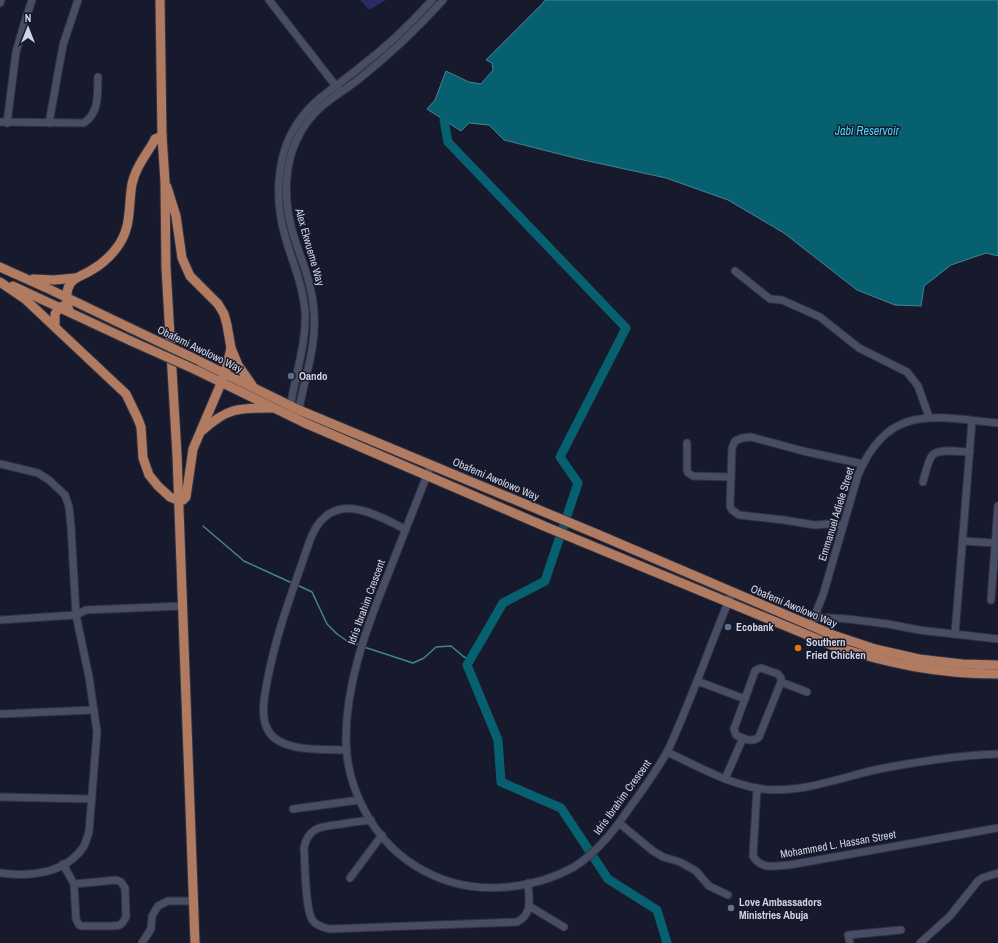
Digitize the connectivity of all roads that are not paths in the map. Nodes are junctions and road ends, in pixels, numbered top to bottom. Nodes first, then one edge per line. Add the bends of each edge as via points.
1 (1, 0) edge
2 (32, 0) edge
3 (78, 0) edge
4 (160, 0) edge
5 (269, 0) edge
6 (432, 0) edge
7 (443, 0) edge
8 (0, 4) edge
9 (98, 77) dead end
10 (338, 89) junction
11 (4, 123) edge
12 (49, 123) junction
13 (162, 136) junction
14 (165, 181) junction
15 (0, 267) edge
16 (735, 271) dead end
17 (27, 278) junction
18 (75, 278) junction
19 (0, 281) edge
20 (66, 305) junction
21 (55, 327) junction
22 (231, 348) junction
23 (223, 378) junction
24 (256, 389) junction
25 (275, 408) junction
26 (294, 413) junction
27 (929, 417) junction
28 (972, 421) junction
29 (998, 423) edge
30 (199, 433) junction
31 (687, 443) dead end
32 (970, 452) junction
33 (0, 464) edge
34 (863, 464) junction
35 (431, 465) junction
36 (428, 475) junction
37 (731, 477) junction
38 (923, 482) dead end
39 (178, 500) junction
40 (998, 506) edge
41 (843, 525) junction
42 (405, 529) junction
43 (963, 541) junction
44 (995, 543) junction
45 (730, 597) junction
46 (990, 600) dead end
47 (183, 606) junction
48 (76, 615) junction
49 (0, 620) edge
50 (812, 621) junction
51 (955, 634) junction
52 (998, 638) edge
53 (998, 665) edge
54 (998, 674) edge
55 (697, 681) junction
56 (781, 682) junction
57 (807, 692) dead end
58 (745, 699) junction
59 (94, 710) junction
60 (0, 714) edge
61 (743, 738) junction
62 (347, 750) junction
63 (666, 752) junction
64 (998, 754) edge
65 (725, 779) junction
66 (757, 788) junction
67 (0, 797) edge
68 (92, 798) junction
69 (359, 800) junction
70 (293, 809) dead end
71 (370, 820) junction
72 (619, 823) junction
73 (998, 828) edge
74 (382, 835) junction
75 (63, 864) junction
76 (0, 873) edge
77 (998, 873) edge
78 (350, 878) dead end
79 (74, 884) junction
80 (528, 884) junction
81 (728, 895) dead end
82 (193, 901) junction
83 (529, 906) junction
84 (564, 927) dead end
85 (901, 930) dead end
86 (142, 943) edge
87 (195, 943) edge
88 (850, 943) edge
89 (920, 943) edge

1 - 8 street
2 - 11 street via 16,52
3 - 12 street via 63,44
4 - 13 main road
5 - 10 street
6 - 10 street, Alex Ekwueme Way
7 - 10 street, Alex Ekwueme Way via 406,38 358,79
9 - 12 street via 96,108 91,118 84,123
10 - 26 street, Alex Ekwueme Way via 302,129 292,149 287,173 287,207 292,232 312,291 314,315 313,338
11 - 12 street
13 - 14 main road
13 - 18 main road via 155,139 136,172 132,183 128,224 119,245 91,271
14 - 22 main road via 176,216 182,258 190,276 218,304 224,314
14 - 39 main road via 166,268
15 - 17 main road, Obafemi Awolowo Way
16 - 27 street via 770,299 782,300 820,317 859,348 907,372 918,386
17 - 18 main road
17 - 20 main road, Obafemi Awolowo Way
18 - 20 main road via 70,283
19 - 20 main road, Obafemi Awolowo Way
19 - 21 main road
20 - 21 main road via 55,314
20 - 23 main road, Obafemi Awolowo Way, bridge via 131,341 196,370
20 - 23 main road, Obafemi Awolowo Way, bridge via 83,305 189,356
21 - 39 main road via 126,394 141,427 143,458 149,475 161,490
22 - 23 main road
22 - 24 main road via 242,373
23 - 24 main road, Obafemi Awolowo Way
23 - 25 main road, Obafemi Awolowo Way
23 - 30 main road via 206,422
24 - 26 main road, Obafemi Awolowo Way
25 - 26 main road, Obafemi Awolowo Way
25 - 30 main road via 234,410 214,420
26 - 35 main road, Obafemi Awolowo Way
26 - 36 main road, Obafemi Awolowo Way
27 - 28 street, Emmanuel Adiele Street
27 - 34 street, Emmanuel Adiele Street via 899,424 875,445
28 - 29 street, Emmanuel Adiele Street
28 - 32 street
30 - 39 main road via 190,458 186,497
31 - 37 street via 688,473 693,476
32 - 38 street via 935,452 931,456
32 - 43 street
33 - 48 street via 38,473 65,495 71,526
34 - 37 street via 751,437 735,441 732,448
34 - 41 street, Emmanuel Adiele Street
35 - 36 street, Idris Ibrahim Crescent
35 - 45 main road, Obafemi Awolowo Way via 597,534
36 - 42 street, Idris Ibrahim Crescent
36 - 45 main road, Obafemi Awolowo Way via 592,546
37 - 41 street via 730,506 739,515 815,525
39 - 47 main road
40 - 44 street
41 - 50 street, Emmanuel Adiele Street via 824,595
42 - 62 street, Idris Ibrahim Crescent via 362,644 350,696
42 - 62 street via 360,509 337,510 327,515 317,526 310,540 276,642 263,705 267,729 288,745
43 - 44 street
43 - 51 street
44 - 46 street
45 - 50 main road, Obafemi Awolowo Way
45 - 54 main road, Obafemi Awolowo Way via 834,646 883,661 946,672
45 - 55 street, Idris Ibrahim Crescent
47 - 48 street via 86,610
47 - 82 main road
48 - 49 street
48 - 59 street
50 - 51 street via 848,618
50 - 53 main road, Obafemi Awolowo Way via 856,644 898,655 941,662
51 - 52 street
55 - 58 street
55 - 63 street, Idris Ibrahim Crescent
56 - 57 street
56 - 58 street via 778,674 758,669
56 - 61 street via 759,737 756,740
58 - 61 street via 734,730 736,735
59 - 60 street
59 - 68 street via 96,732
61 - 65 street
62 - 69 street, Idris Ibrahim Crescent via 350,774
63 - 65 street
63 - 72 street, Idris Ibrahim Crescent
64 - 66 street via 941,758 883,768 807,787 779,790
65 - 66 street
66 - 73 street, Mohammed L. Hassan Street via 753,856 757,863 762,865 790,865
67 - 68 street
68 - 75 street via 89,832 84,845 74,858
69 - 70 street
69 - 71 street, Idris Ibrahim Crescent
71 - 74 street, Idris Ibrahim Crescent
71 - 83 street via 324,826 316,829 305,840 308,906 312,920 317,925 329,929 510,923 523,919
72 - 80 street, Idris Ibrahim Crescent via 602,843 576,866
72 - 81 street via 653,852 691,868 709,886
74 - 78 street
74 - 80 street, Idris Ibrahim Crescent via 411,863 451,882 491,888
75 - 76 street via 39,874
75 - 79 street
77 - 89 street via 978,881 950,916
79 - 79 street via 116,880 121,882 124,888 126,917 123,922 113,926 79,925 76,919
80 - 83 street
82 - 86 street via 168,901 158,906 152,916 151,929
82 - 87 main road
83 - 84 street
85 - 88 street via 848,935

